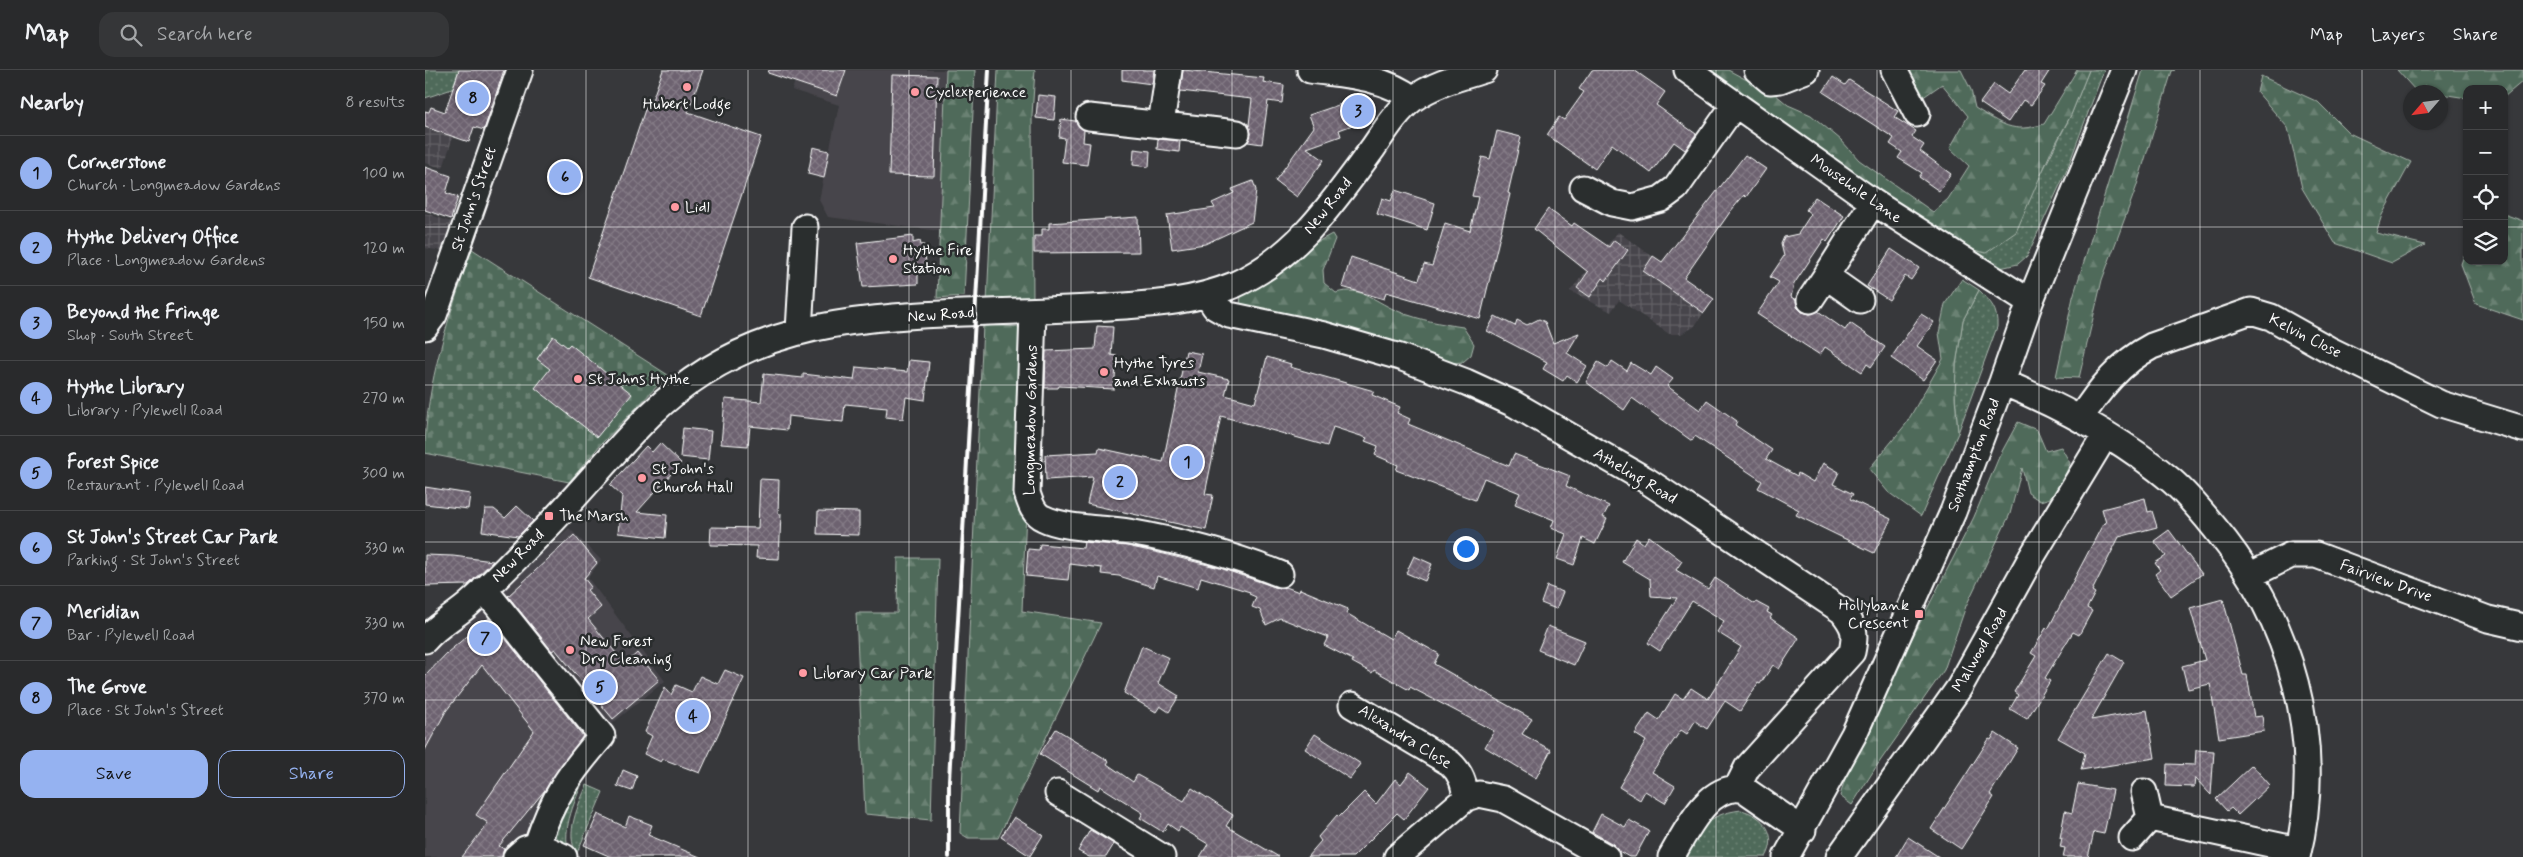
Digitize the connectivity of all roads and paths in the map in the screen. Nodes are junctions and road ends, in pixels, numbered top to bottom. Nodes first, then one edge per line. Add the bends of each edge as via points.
1 (520, 70) edge
2 (1169, 70) edge
3 (1310, 70) edge
4 (1484, 70) edge
5 (1687, 70) edge
6 (1757, 70) edge
7 (1806, 70) edge
8 (1894, 70) edge
9 (2124, 70) edge
10 (1413, 99) junction
11 (1735, 104) junction
12 (1917, 114) dead end
13 (1089, 117) dead end
14 (1161, 124) junction
15 (1237, 133) dead end
16 (1583, 188) dead end
17 (1873, 202) junction
18 (805, 227) dead end
19 (1826, 276) junction
20 (1207, 295) junction
21 (1810, 300) dead end
22 (1860, 300) dead end
23 (2030, 302) junction
24 (1033, 312) junction
25 (425, 327) edge
26 (799, 330) junction
27 (2002, 382) junction
28 (2080, 418) junction
29 (2523, 429) edge
30 (2106, 434) junction
31 (1280, 574) dead end
32 (2251, 575) junction
33 (484, 589) junction
34 (2523, 627) edge
35 (428, 630) edge
36 (1352, 705) dead end
37 (1737, 788) junction
38 (2144, 792) dead end
39 (1058, 793) dead end
40 (1466, 798) junction
41 (2150, 818) junction
42 (1803, 830) junction
43 (2132, 838) dead end
44 (537, 845) junction
45 (1137, 851) edge
46 (2301, 854) edge
47 (516, 857) edge
48 (564, 857) edge
49 (1162, 857) edge
50 (1397, 857) edge
51 (1606, 857) edge
52 (1671, 857) edge
53 (1786, 857) edge
54 (1839, 857) edge

1 - 25 street, St John's Street via 433,315
2 - 14 street
3 - 10 street via 1380,81
4 - 10 street via 1445,83
5 - 11 street, Mousehole Lane
6 - 7 street via 1769,81
8 - 12 street
9 - 23 street, Southampton Road
10 - 20 street, New Road via 1300,241 1259,273
11 - 16 street via 1676,188 1661,199 1632,207 1611,203
11 - 17 street, Mousehole Lane
13 - 14 street
14 - 15 street
17 - 19 street
17 - 23 street, Mousehole Lane
18 - 26 street
19 - 21 street
19 - 22 street
20 - 24 street, New Road via 1174,303
20 - 37 street, Atheling Road via 1215,307 1229,315 1325,335 1400,357 1514,404 1646,480 1843,611 1853,624 1852,652 1747,768
23 - 27 street, Southampton Road
24 - 26 street, New Road via 857,320
24 - 31 street, Longmeadow Gardens via 1027,493 1040,517 1059,523 1161,538
26 - 33 street, New Road via 725,358 651,414 562,512
27 - 28 street
27 - 42 street, Southampton Road via 1953,512 1896,641 1854,734
28 - 29 street, Kelvin Close via 2100,389 2139,353 2251,311 2271,317 2441,404
28 - 30 street
30 - 32 street via 2184,492
30 - 54 street, Malwood Road via 2036,549 1959,688
32 - 34 street, Fairview Drive via 2291,555 2316,555 2489,619
32 - 46 street via 2285,650 2302,712 2308,783
33 - 35 street via 468,605
33 - 44 street via 602,736 551,805
36 - 40 street, Alexandra Close via 1450,763 1459,771
37 - 42 street via 1745,790
37 - 52 street via 1709,801
38 - 41 street
39 - 45 street
40 - 50 street
40 - 51 street via 1479,794 1503,799
41 - 43 street
41 - 46 street
42 - 53 street, Southampton Road
44 - 47 street
44 - 48 street
45 - 49 street

